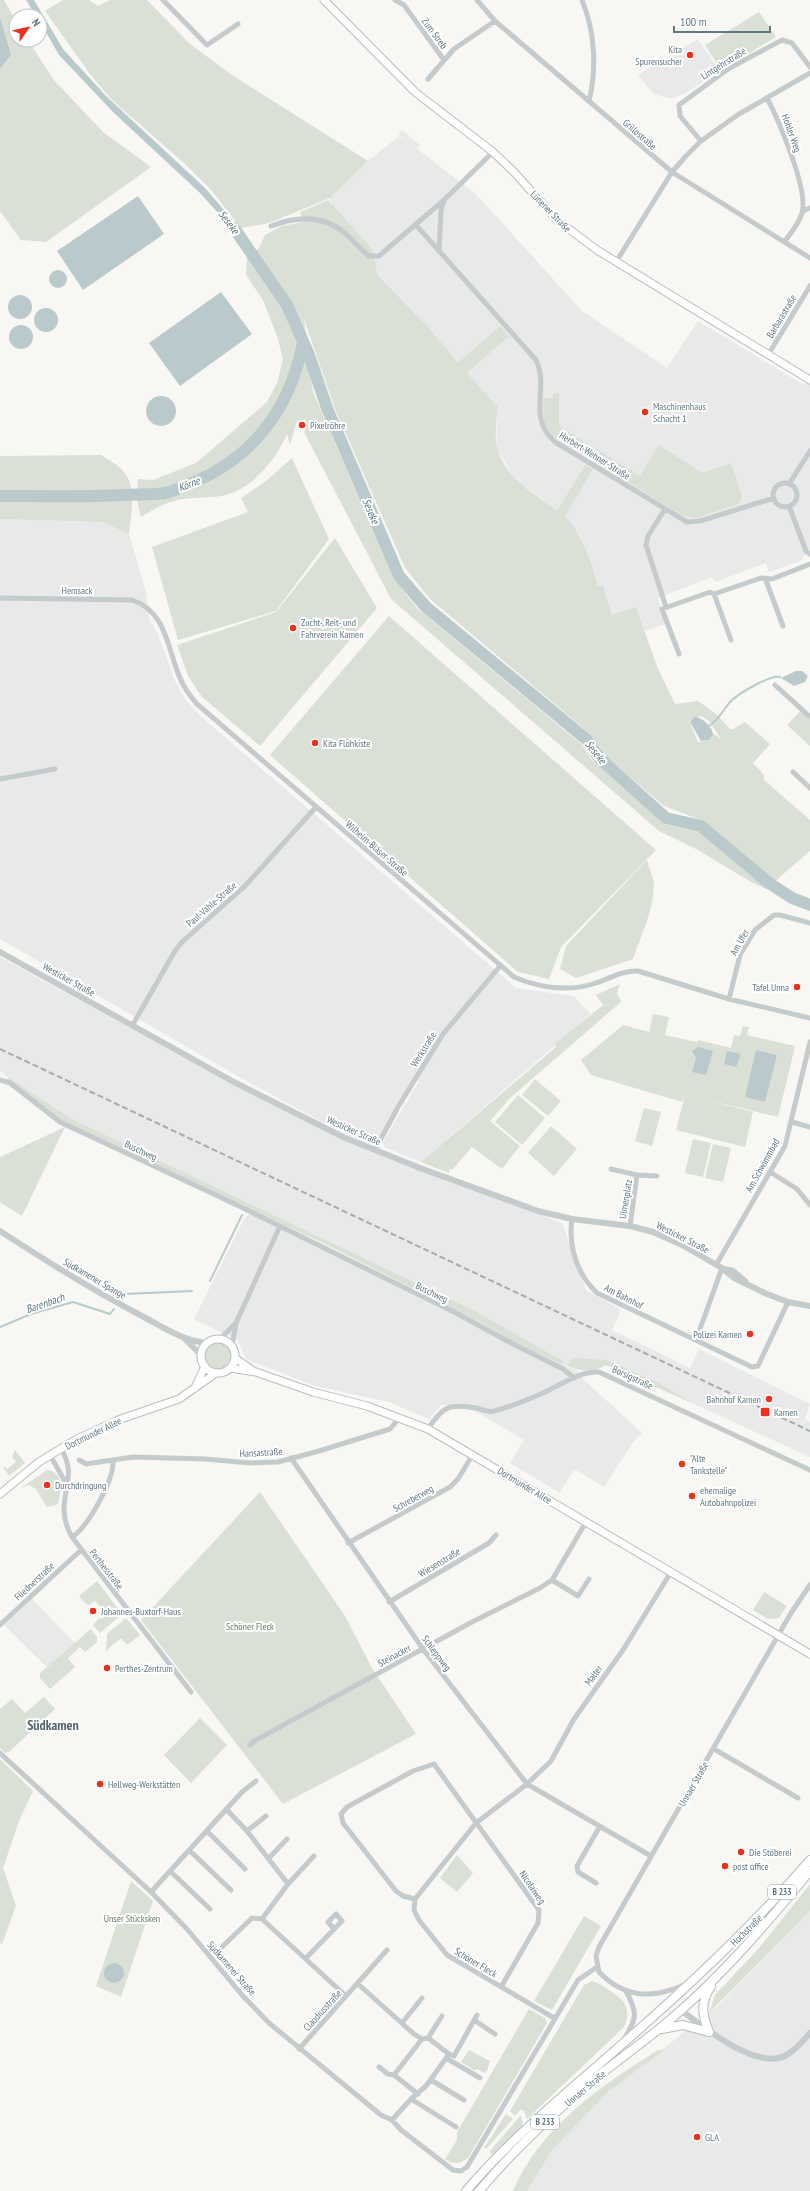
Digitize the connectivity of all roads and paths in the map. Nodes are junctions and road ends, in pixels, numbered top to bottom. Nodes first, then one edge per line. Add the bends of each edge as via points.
1 (163, 0) edge
2 (324, 0) edge
3 (395, 0) edge
4 (477, 0) edge
5 (582, 0) edge
6 (495, 21) junction
7 (238, 24) dead end
8 (444, 60) junction
9 (810, 67) edge
10 (810, 73) edge
11 (428, 79) dead end
12 (767, 98) junction
13 (589, 101) junction
14 (701, 141) junction
15 (494, 152) junction
16 (672, 172) junction
17 (444, 200) junction
18 (810, 208) edge
19 (803, 212) junction
20 (416, 225) junction
21 (271, 226) dead end
22 (784, 242) junction
23 (439, 251) junction
24 (810, 258) edge
25 (616, 262) junction
26 (810, 286) edge
27 (768, 355) junction
28 (810, 380) edge
29 (810, 451) edge
30 (789, 484) junction
31 (774, 498) junction
32 (789, 506) junction
33 (666, 509) junction
34 (810, 554) edge
35 (810, 564) edge
36 (764, 578) junction
37 (714, 594) junction
38 (0, 598) edge
39 (666, 607) junction
40 (152, 610) joint
41 (783, 626) dead end
42 (731, 640) dead end
43 (679, 654) dead end
44 (775, 685) dead end
45 (810, 717) edge
46 (55, 769) dead end
47 (793, 772) dead end
48 (0, 779) edge
49 (810, 788) edge
50 (316, 807) junction
51 (810, 923) edge
52 (0, 952) edge
53 (500, 966) junction
54 (729, 999) junction
55 (810, 1018) edge
56 (132, 1026) junction
57 (810, 1042) edge
58 (0, 1080) edge
59 (792, 1122) junction
60 (810, 1127) edge
61 (375, 1150) junction
62 (611, 1169) dead end
63 (770, 1172) junction
64 (637, 1175) junction
65 (657, 1176) dead end
66 (810, 1192) edge
67 (803, 1194) junction
68 (810, 1205) edge
69 (572, 1219) junction
70 (280, 1226) junction
71 (630, 1226) junction
72 (0, 1231) edge
73 (716, 1265) junction
74 (722, 1268) junction
75 (788, 1302) junction
76 (810, 1306) edge
77 (236, 1323) junction
78 (184, 1338) junction
79 (220, 1339) junction
80 (696, 1340) junction
81 (207, 1343) junction
82 (232, 1346) junction
83 (201, 1355) junction
84 (235, 1358) junction
85 (205, 1366) junction
86 (230, 1368) junction
87 (216, 1372) junction
88 (256, 1372) junction
89 (574, 1378) junction
90 (195, 1389) junction
91 (400, 1417) junction
92 (428, 1429) junction
93 (61, 1449) junction
94 (474, 1454) junction
95 (50, 1455) junction
96 (291, 1458) junction
97 (79, 1460) dead end
98 (113, 1461) junction
99 (810, 1470) edge
100 (67, 1485) junction
101 (0, 1494) edge
102 (586, 1522) junction
103 (496, 1535) dead end
104 (72, 1537) junction
105 (348, 1543) junction
106 (81, 1550) junction
107 (671, 1572) junction
108 (589, 1579) dead end
109 (552, 1580) junction
110 (810, 1585) edge
111 (389, 1602) junction
112 (0, 1625) edge
113 (779, 1635) junction
114 (423, 1649) junction
115 (810, 1654) edge
116 (191, 1692) dead end
117 (250, 1745) dead end
118 (714, 1749) junction
119 (0, 1753) edge
120 (256, 1781) dead end
121 (527, 1784) junction
122 (798, 1798) dead end
123 (227, 1810) junction
124 (266, 1816) dead end
125 (476, 1823) junction
126 (600, 1826) junction
127 (207, 1831) junction
128 (247, 1831) junction
129 (287, 1839) dead end
130 (189, 1850) junction
131 (314, 1856) dead end
132 (651, 1856) junction
133 (269, 1858) junction
134 (810, 1860) edge
135 (245, 1869) dead end
136 (170, 1871) junction
137 (810, 1871) edge
138 (596, 1883) dead end
139 (288, 1884) junction
140 (231, 1890) dead end
141 (151, 1892) junction
142 (414, 1900) junction
143 (210, 1909) dead end
144 (262, 1919) junction
145 (334, 1929) dead end
146 (222, 1947) dead end
147 (387, 1950) dead end
148 (306, 1958) junction
149 (597, 1967) junction
150 (718, 1976) junction
151 (696, 1979) junction
152 (358, 1984) junction
153 (501, 1987) junction
154 (626, 1991) junction
155 (346, 1996) junction
156 (422, 1998) dead end
157 (672, 2000) junction
158 (681, 2010) junction
159 (442, 2016) dead end
160 (554, 2018) junction
161 (402, 2023) junction
162 (659, 2029) junction
163 (709, 2032) junction
164 (810, 2033) edge
165 (495, 2034) dead end
166 (428, 2038) junction
167 (422, 2039) junction
168 (619, 2048) junction
169 (299, 2049) junction
170 (448, 2056) junction
171 (379, 2067) dead end
172 (394, 2075) junction
173 (480, 2078) dead end
174 (431, 2080) junction
175 (418, 2094) junction
176 (411, 2099) junction
177 (464, 2100) dead end
178 (392, 2120) junction
179 (456, 2127) dead end
180 (466, 2191) edge
181 (480, 2191) edge

1 - 7 street via 207,45
2 - 15 main road, Lünener Straße via 415,92
3 - 8 street, Zum Streb via 404,5
4 - 6 street, Grillostraße
5 - 13 street via 592,37 593,83
6 - 8 street, Zum Streb via 454,49
6 - 13 street, Grillostraße
8 - 11 street, Zum Streb
9 - 14 street, Lintgehrstraße via 792,43 782,40 728,69 679,105 680,116
10 - 12 street
12 - 14 street
12 - 19 street, Hohler Weg via 779,122 795,168
13 - 16 street, Grillostraße
14 - 16 street
15 - 17 street
15 - 25 main road, Lünener Straße via 557,220 581,240
16 - 22 street, Grillostraße
16 - 25 street
17 - 20 street
17 - 23 street via 441,210
18 - 19 street
19 - 22 street
20 - 21 street via 384,254 374,257 364,253 346,234 325,222 303,218
20 - 23 street, Herbert-Wehner-Straße
22 - 24 street, Grillostraße
23 - 33 street, Herbert-Wehner-Straße via 536,360 540,374 539,418 548,435
25 - 27 main road, Lünener Straße
26 - 27 street, Barbarastraße
27 - 28 main road, Lünener Straße
29 - 30 street
30 - 31 street via 776,487
30 - 32 street via 797,497
31 - 32 street via 782,507
31 - 33 street, Herbert-Wehner-Straße via 691,522
32 - 34 street via 806,551
33 - 39 street via 648,536 646,544
35 - 36 street via 772,579
36 - 37 street
36 - 41 street
37 - 39 street via 710,592
37 - 42 street
38 - 40 street, Hemsack via 132,600
39 - 43 street via 662,608
40 - 50 street, Wilhelm-Bläser-Straße via 160,622 180,678 189,695 206,713
44 - 45 street
46 - 48 street
47 - 49 street
50 - 53 street, Wilhelm-Bläser-Straße
50 - 56 street, Paul-Vahle-Straße via 244,887 182,942
51 - 54 street, Am Ufer via 780,915 774,916 755,930 740,955
52 - 56 street, Westicker Straße
53 - 54 street, Wilhelm-Bläser-Straße via 514,978 563,989 596,983 630,970 656,975
53 - 61 street, Werkstraße via 443,1034
54 - 55 street
56 - 61 street, Westicker Straße via 283,1108
57 - 59 street, Am Schwimmbad
58 - 70 street, Buschweg via 10,1083 60,1122
59 - 60 street
59 - 63 street, Am Schwimmbad via 785,1146
61 - 69 street, Westicker Straße via 519,1204
62 - 64 street, Ulmenplatz
63 - 67 street
63 - 73 street, Am Schwimmbad
64 - 65 street, Ulmenplatz
64 - 71 street, Ulmenplatz
66 - 67 street
67 - 68 street
69 - 71 street, Westicker Straße
69 - 80 street, Am Bahnhof via 572,1248 581,1273 590,1286 606,1299
70 - 77 street
70 - 89 street, Buschweg via 456,1313 563,1369
71 - 73 street, Westicker Straße via 667,1237
72 - 78 street, Südkamener Spange via 62,1271
73 - 74 street, Westicker Straße
74 - 75 street, Westicker Straße via 734,1278
74 - 80 street
75 - 76 street, Westicker Straße
75 - 80 street, Am Bahnhof via 758,1366 752,1367
77 - 79 street
77 - 82 street
78 - 81 street
78 - 83 street
79 - 81 main road
79 - 82 main road
81 - 83 main road
82 - 84 main road
83 - 85 main road
84 - 86 main road
84 - 88 main road, Dortmunder Allee
85 - 87 main road
85 - 90 main road
86 - 87 main road
86 - 88 main road, Dortmunder Allee
87 - 90 main road, Dortmunder Allee
88 - 91 main road, Dortmunder Allee via 313,1392
89 - 92 street, Borsigstraße via 493,1412 474,1408 446,1408 440,1411
89 - 99 street, Borsigstraße via 591,1372 608,1375
90 - 93 main road, Dortmunder Allee via 179,1399 142,1410 96,1429
91 - 92 main road, Dortmunder Allee
91 - 96 street, Hansastraße via 390,1429
92 - 94 main road, Dortmunder Allee
93 - 95 main road, Dortmunder Allee
93 - 100 street, Perthesstraße via 68,1464
94 - 102 main road, Dortmunder Allee
94 - 105 street, Schreberweg via 450,1487
95 - 100 street
95 - 101 main road, Dortmunder Allee
96 - 98 street, Hansastraße via 250,1464 205,1459 133,1457
96 - 105 street, Schleppweg
97 - 98 street, Hansastraße via 86,1464
98 - 104 street via 111,1478 103,1494
100 - 104 street, Perthesstraße via 64,1510 67,1528
102 - 107 main road, Dortmunder Allee
102 - 109 street, Steinacker
103 - 111 street, Wiesenstraße via 489,1543
104 - 106 street, Perthesstraße
105 - 111 street, Schleppweg
106 - 112 street, Fliednerstraße
106 - 116 street, Perthesstraße
107 - 113 main road, Dortmunder Allee
107 - 121 street, Malter via 623,1650 574,1719 551,1761
108 - 109 street via 578,1596
109 - 114 street, Steinacker
110 - 113 street, Unnaer Straße
111 - 114 street, Schleppweg
113 - 115 main road, Dortmunder Allee
113 - 118 street, Unnaer Straße
114 - 117 street, Steinacker
114 - 121 street, Schleppweg
118 - 122 street
118 - 132 street, Unnaer Straße
119 - 141 street, Südkamener Straße
120 - 123 street via 242,1792
121 - 125 street
121 - 126 street, Schleppweg
123 - 127 street
123 - 128 street
124 - 128 street
125 - 142 street
125 - 142 street via 434,1764 413,1771 347,1806 341,1814 343,1823 396,1891
125 - 153 street, Nicolaiweg via 540,1914 538,1923
126 - 132 street, Schleppweg
126 - 138 street via 577,1866 578,1872
127 - 130 street
127 - 135 street
128 - 133 street
129 - 133 street
130 - 136 street
130 - 140 street
131 - 139 street
132 - 149 street, Unnaer Straße via 599,1947 596,1956
133 - 139 street
134 - 151 main road, Hochstraße / B 233 via 753,1924
136 - 141 street
136 - 143 street
137 - 150 main road, Hochstraße / B 233
139 - 144 street
141 - 169 street, Südkamener Straße via 187,1929 242,1995
142 - 153 street, Schöner Fleck via 416,1915 442,1950
144 - 146 street via 252,1918
144 - 148 street
145 - 148 street
147 - 152 street, Claudiusstraße
148 - 155 street
149 - 154 street via 604,1977
149 - 160 street via 578,1980
150 - 158 main road, Unnaer Straße / B 233
150 - 163 main road via 702,2005 703,2017
151 - 154 street via 656,1995
151 - 157 main road, Unnaer Straße / B 233
152 - 155 street, Claudiusstraße
152 - 161 street
153 - 160 street, Schöner Fleck
154 - 168 street, Unnaer Straße via 635,2017
155 - 169 street, Claudiusstraße
156 - 161 street
157 - 158 main road
157 - 168 main road, Unnaer Straße / B 233
158 - 162 main road, Unnaer Straße / B 233
158 - 163 street
159 - 166 street
160 - 178 street, Südkamener Straße via 503,2109 465,2169 456,2171 449,2168
161 - 167 street
162 - 163 main road via 683,2025
162 - 181 main road, Unnaer Straße / B 233 via 546,2122 504,2163
163 - 164 street via 763,2058 785,2057
165 - 170 street via 475,2018 454,2056
166 - 167 street
166 - 170 street
167 - 172 street
168 - 180 main road, Unnaer Straße / B 233 via 497,2155
169 - 178 street, Südkamener Straße via 380,2115
170 - 173 street
170 - 174 street
171 - 172 street
172 - 175 street
174 - 175 street
174 - 177 street
175 - 176 street
176 - 178 street
176 - 179 street

